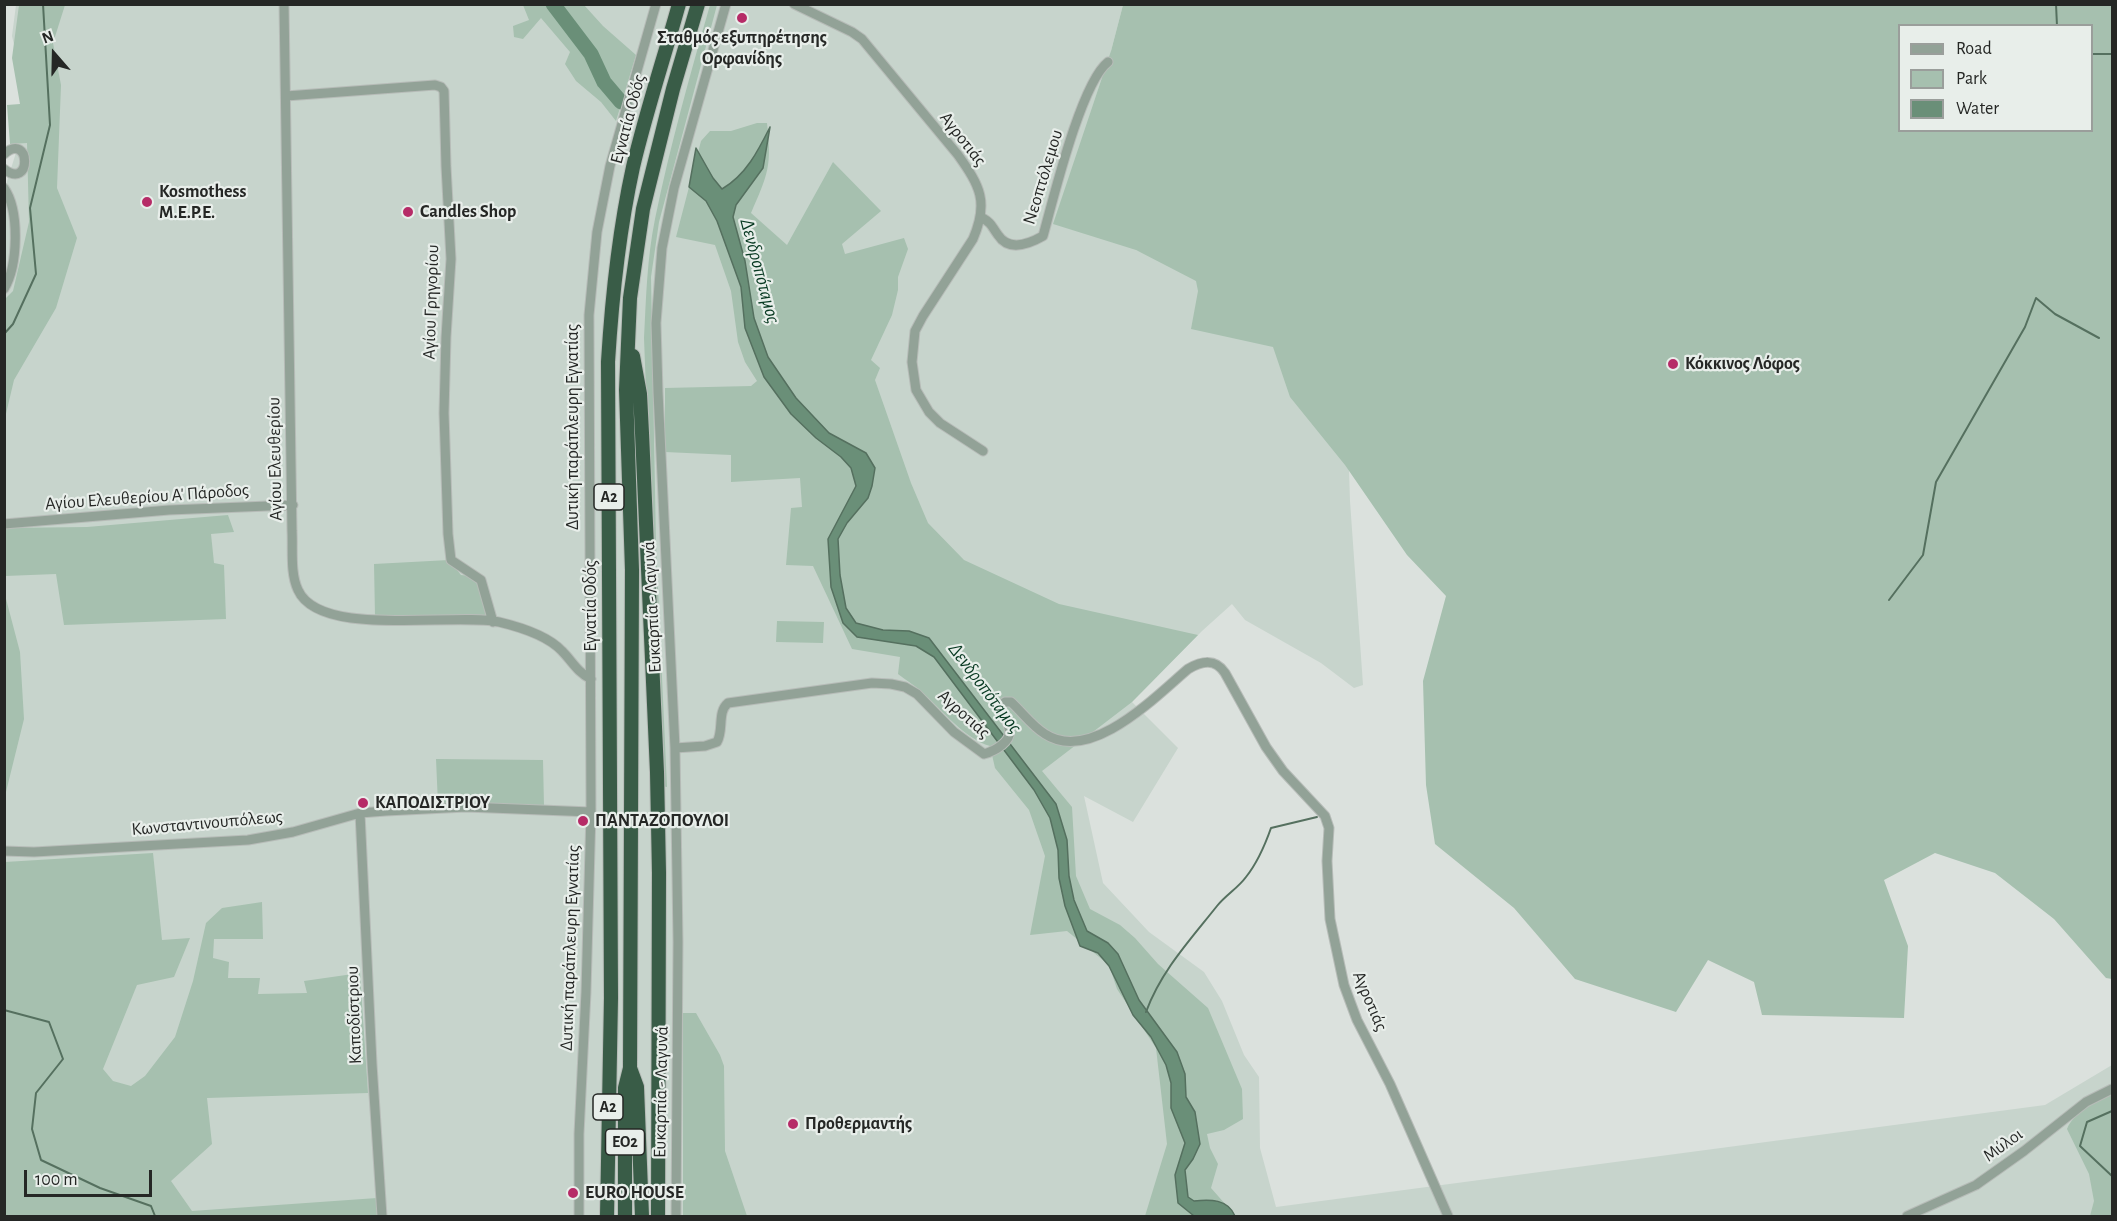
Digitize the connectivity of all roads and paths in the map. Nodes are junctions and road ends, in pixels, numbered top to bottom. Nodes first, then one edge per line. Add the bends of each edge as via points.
1 (284, 4) edge
2 (656, 4) edge
3 (679, 4) edge
4 (698, 4) edge
5 (726, 4) edge
6 (794, 4) edge
7 (1108, 62) dead end
8 (286, 96) junction
9 (4, 153) edge
10 (5, 169) edge
11 (4, 188) edge
12 (981, 218) junction
13 (4, 289) edge
14 (628, 332) junction
15 (983, 451) dead end
16 (293, 505) junction
17 (4, 524) edge
18 (493, 621) junction
19 (591, 679) junction
20 (675, 748) junction
21 (591, 812) junction
22 (360, 813) junction
23 (4, 851) edge
24 (630, 1068) junction
25 (2112, 1089) edge
26 (382, 1216) edge
27 (579, 1216) edge
28 (607, 1216) edge
29 (624, 1216) edge
30 (642, 1216) edge
31 (658, 1216) edge
32 (676, 1216) edge
33 (1448, 1216) edge
34 (1907, 1216) edge

1 - 8 street, Αγίου Ελευθερίου
2 - 19 street, Δυτική παράπλευρη Εγνατίας via 610,166 591,282
3 - 28 highway, Εγνατία Οδός / Α2 via 633,166 611,310 611,998
4 - 14 highway, Εγνατία Οδός / Α2 via 643,209
5 - 20 street, Ευκαρπία - Λαγυνά via 674,188 662,248 657,302
6 - 12 street, Αγροτιάς via 862,39 972,175 982,199
7 - 12 street, Νεοπτόλεμου via 1091,86 1067,150 1043,236 1024,245 1010,244
8 - 16 street, Αγίου Ελευθερίου
8 - 18 street, Αγίου Γρηγορίου via 435,85 444,91 451,259 444,413 448,534 451,560 481,580
9 - 10 street via 20,150 26,161 16,173
11 - 13 street via 12,204 15,255
12 - 15 street via 973,239 915,331 912,362 916,390 929,412
14 - 24 highway, Εγνατία Οδός / Α2 via 632,570
14 - 31 highway via 640,394 657,772
16 - 17 street, Αγίου Ελευθερίου Α' Πάροδος via 170,510
16 - 18 street, Αγίου Ελευθερίου via 295,581 302,598 318,611 371,620
18 - 19 street, Αγίου Ελευθερίου via 549,641
19 - 21 street, Δυτική παράπλευρη Εγνατίας
20 - 32 street, Ευκαρπία - Λαγυνά
20 - 33 street, Αγροτιάς via 717,741 726,703 872,683 905,687 917,694 954,732 984,754 994,752 1009,737 1010,729 1001,710 1005,702 1011,702 1045,734 1059,740 1088,739 1114,729 1188,669 1216,663 1266,747 1325,816 1329,828 1330,919 1344,985
21 - 22 street, Κωνσταντινουπόλεως via 466,807
21 - 27 street, Δυτική παράπλευρη Εγνατίας
22 - 23 street, Κωνσταντινουπόλεως via 248,840
22 - 26 street, Καποδίστριου
24 - 29 highway, ΕΟ2 via 626,1088
24 - 30 highway, Α2 via 638,1087
25 - 34 street, Μύλοι via 2091,1099 1976,1185

